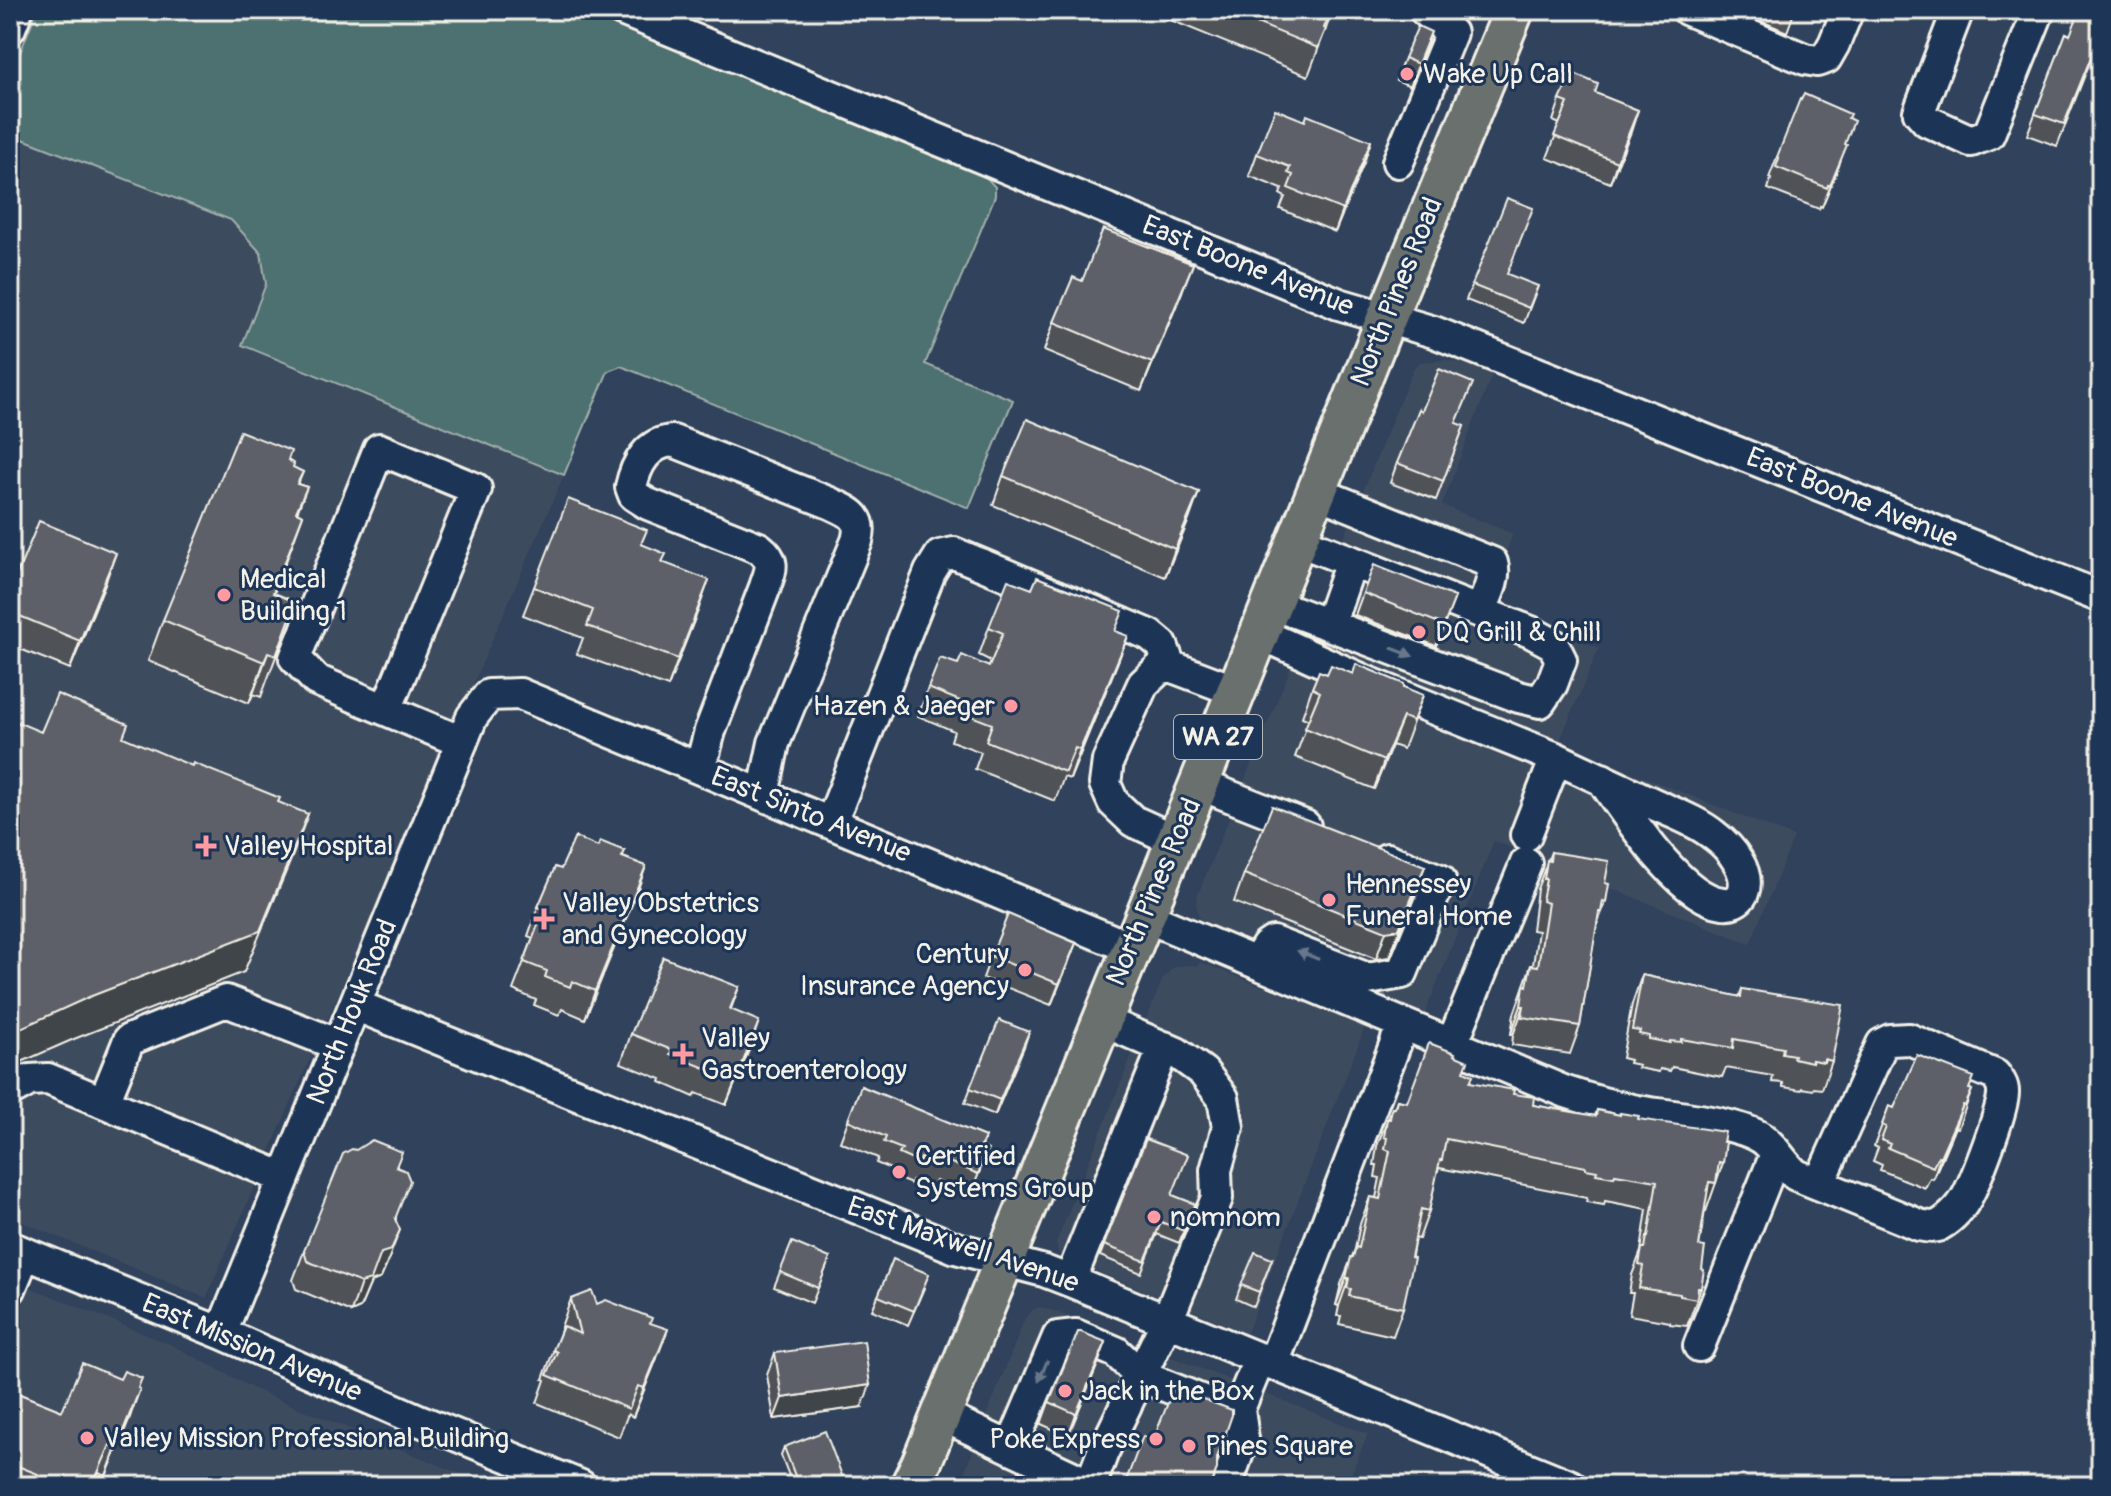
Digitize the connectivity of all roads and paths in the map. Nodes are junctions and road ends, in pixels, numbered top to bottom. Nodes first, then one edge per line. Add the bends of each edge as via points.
1 (17, 10) edge
2 (622, 10) edge
3 (1425, 10) edge
4 (1514, 10) edge
5 (1688, 10) edge
6 (1848, 10) edge
7 (1958, 10) edge
8 (2039, 10) edge
9 (10, 28) edge
10 (1398, 162) dead end
11 (1386, 319) junction
12 (1316, 492) junction
13 (1297, 540) junction
14 (1351, 562) junction
15 (2101, 597) edge
16 (1480, 612) junction
17 (1265, 618) junction
18 (1329, 625) junction
19 (1170, 666) junction
20 (1236, 691) junction
21 (489, 695) joint
22 (386, 710) junction
23 (462, 742) junction
24 (1556, 758) junction
25 (700, 769) junction
26 (1602, 779) junction
27 (1199, 784) junction
28 (763, 795) junction
29 (831, 823) junction
30 (1326, 835) edge
31 (1175, 840) junction
32 (1355, 846) edge
33 (1137, 932) junction
34 (1363, 992) junction
35 (355, 1005) junction
36 (1101, 1020) junction
37 (1403, 1024) junction
38 (1452, 1044) junction
39 (339, 1045) junction
40 (1164, 1047) junction
41 (10, 1091) edge
42 (104, 1102) junction
43 (1776, 1154) junction
44 (284, 1178) junction
45 (1819, 1184) junction
46 (17, 1250) edge
47 (1003, 1261) junction
48 (1070, 1281) junction
49 (10, 1289) edge
50 (1167, 1321) junction
51 (221, 1333) junction
52 (1699, 1346) dead end
53 (1267, 1361) junction
54 (1141, 1376) junction
55 (1239, 1409) junction
56 (941, 1415) junction
57 (1011, 1448) junction
58 (916, 1479) edge
59 (581, 1486) edge
60 (1090, 1486) edge
61 (1226, 1486) edge
62 (1571, 1486) edge

1 - 9 street
2 - 11 street, East Boone Avenue
3 - 10 street via 1451,33
4 - 11 main road, North Pines Road / WA 27
5 - 6 street via 1817,61 1826,58
7 - 8 street via 1919,112 1971,141 1989,134
11 - 12 main road, North Pines Road / WA 27
11 - 15 street, East Boone Avenue via 1434,332
12 - 13 main road, North Pines Road / WA 27
12 - 16 street via 1492,563 1493,578
13 - 14 street
13 - 17 main road, North Pines Road / WA 27
14 - 16 street
14 - 18 street
18 -> 16 street via 1540,702 1561,660 1553,644
17 - 18 street
17 - 20 main road, North Pines Road / WA 27
17 - 24 street via 1365,681
19 - 20 street
19 - 29 street via 1162,645 1150,635 954,553 940,556
19 - 31 street via 1143,684 1108,761 1105,784 1113,802 1133,821
20 - 27 main road, North Pines Road / WA 27
21 - 23 street, North Houk Road
21 - 25 street, East Sinto Avenue via 520,694
22 - 22 street via 476,489 379,449 295,658 316,680
22 - 23 street
23 - 35 street, North Houk Road
24 - 26 street
24 - 38 street
25 - 28 street, East Sinto Avenue
25 - 28 street via 770,560 759,548 634,495 631,487 639,463 663,441 830,503 858,522 857,541 774,743
26 - 26 street via 1690,821 1729,847 1744,880 1738,900 1718,903 1685,883
27 - 30 street
27 - 31 main road, North Pines Road / WA 27
28 - 29 street, East Sinto Avenue
29 - 33 street, East Sinto Avenue
31 - 33 main road, North Pines Road / WA 27
32 - 34 street via 1440,880 1402,973
33 - 34 street, East Sinto Avenue
33 - 36 main road, North Pines Road / WA 27
34 - 37 street, East Sinto Avenue
35 - 39 street, North Houk Road
35 - 47 street, East Maxwell Avenue via 956,1248
36 - 40 street
36 - 47 main road, North Pines Road / WA 27
37 - 38 street, East Sinto Avenue
37 - 53 street
38 - 43 street, East Sinto Avenue via 1594,1102 1732,1126 1762,1138
39 - 42 street via 226,1001 129,1040
39 - 44 street, North Houk Road
40 - 48 street
40 - 50 street via 1203,1072 1223,1098 1228,1127 1216,1170 1217,1198
41 - 42 street via 30,1080 48,1079
42 - 44 street
43 - 45 street, East Sinto Avenue via 1796,1175
43 - 52 street
44 - 51 street, North Houk Road
45 - 45 street, East Sinto Avenue via 1882,1044 1909,1039 2001,1082 2004,1097 1979,1169 1965,1200 1937,1226 1919,1225
46 - 49 street
46 - 51 street, East Mission Avenue
47 - 48 street, East Maxwell Avenue
47 - 56 main road, North Pines Road / WA 27
48 - 50 street, East Maxwell Avenue
50 - 53 street, East Maxwell Avenue
50 - 54 street
51 - 59 street, East Mission Avenue
53 - 55 street
53 - 62 street, East Maxwell Avenue
54 - 55 street via 1225,1410
54 -> 57 street via 1116,1352 1076,1335 1058,1337
54 - 60 street
55 - 61 street via 1243,1439
56 - 57 street
56 - 58 main road, North Pines Road / WA 27
57 - 60 street

